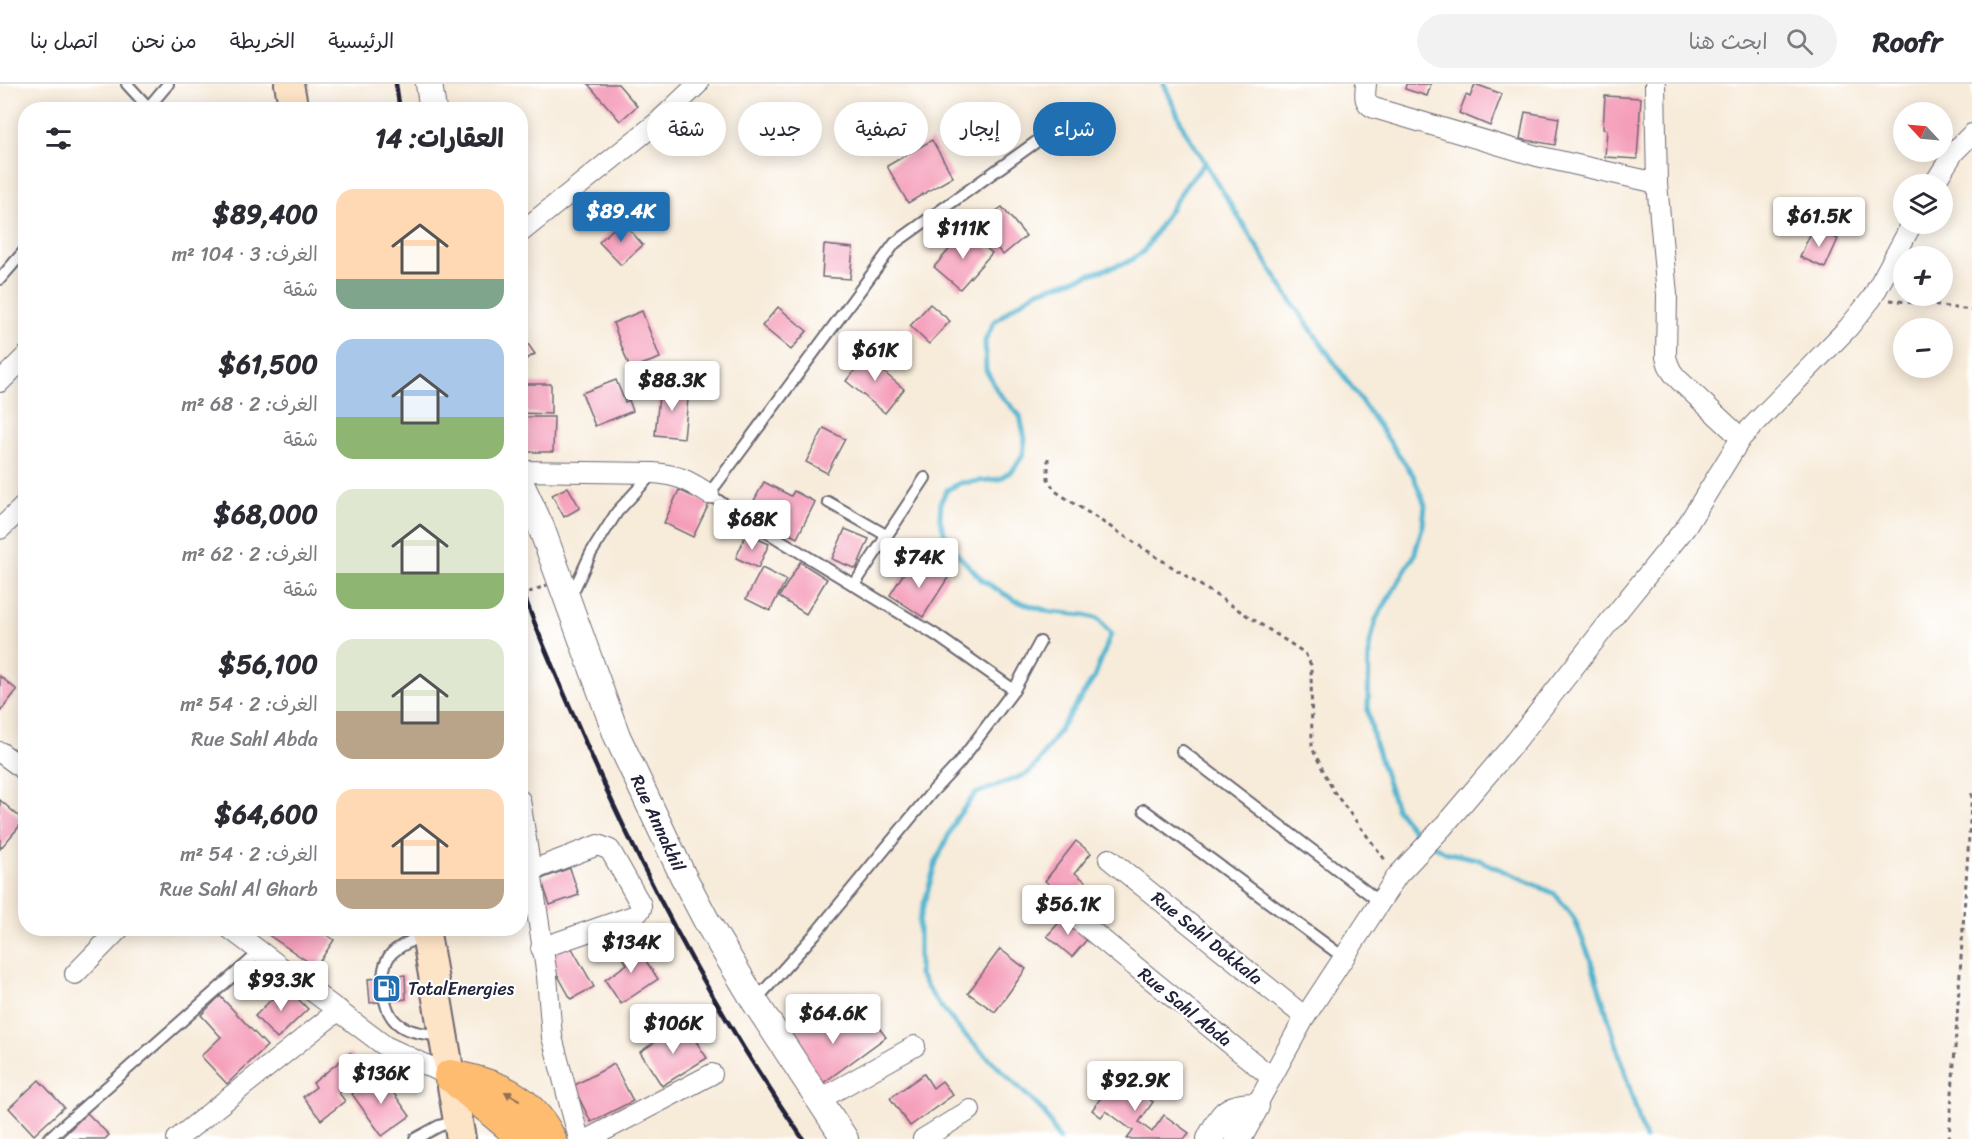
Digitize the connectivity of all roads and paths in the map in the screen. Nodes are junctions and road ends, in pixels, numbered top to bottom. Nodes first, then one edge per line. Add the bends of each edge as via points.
1 (127, 84) edge
2 (168, 84) edge
3 (290, 84) edge
4 (429, 84) edge
5 (698, 84) edge
6 (1366, 84) edge
7 (1655, 84) edge
8 (142, 102) edge
9 (152, 102) edge
10 (293, 102) edge
11 (432, 102) edge
12 (1972, 134) edge
13 (1033, 144) edge
14 (1940, 174) edge
15 (1657, 183) junction
16 (528, 226) edge
17 (1907, 234) edge
18 (18, 258) edge
19 (0, 279) edge
20 (1872, 298) junction
21 (1972, 310) edge
22 (18, 364) edge
23 (0, 382) edge
24 (1741, 438) junction
25 (1048, 458) dead end
26 (528, 471) edge
27 (652, 473) junction
28 (925, 478) dead end
29 (709, 494) junction
30 (528, 499) edge
31 (828, 502) dead end
32 (18, 512) edge
33 (0, 529) edge
34 (886, 535) junction
35 (548, 585) dead end
36 (854, 585) junction
37 (528, 593) edge
38 (569, 605) junction
39 (1040, 642) dead end
40 (1014, 690) junction
41 (1182, 751) dead end
42 (1972, 791) edge
43 (1144, 810) dead end
44 (528, 857) edge
45 (1109, 859) dead end
46 (530, 871) junction
47 (1397, 876) junction
48 (1380, 902) junction
49 (1072, 915) dead end
50 (112, 936) edge
51 (240, 936) edge
52 (417, 936) edge
53 (426, 936) edge
54 (541, 948) junction
55 (261, 951) junction
56 (1343, 957) junction
57 (75, 974) dead end
58 (754, 1002) junction
59 (339, 1010) junction
60 (1305, 1017) junction
61 (444, 1036) junction
62 (400, 1039) junction
63 (915, 1046) dead end
64 (712, 1074) dead end
65 (450, 1076) junction
66 (1271, 1077) junction
67 (819, 1100) junction
68 (1256, 1106) junction
69 (970, 1110) dead end
70 (460, 1130) edge
71 (48, 1139) edge
72 (177, 1139) edge
73 (415, 1139) edge
74 (521, 1139) edge
75 (550, 1139) edge
76 (579, 1139) edge
77 (588, 1139) edge
78 (845, 1139) edge
79 (923, 1139) edge
80 (1210, 1139) edge
81 (1238, 1139) edge
82 (1949, 1139) edge

1 - 8 lane
2 - 9 lane
3 - 10 main road
4 - 11 street
5 - 16 street via 659,121
6 - 15 street via 1365,100 1374,108 1537,156
7 - 15 street
12 - 14 street
13 - 29 lane via 895,243
15 - 24 street via 1667,296 1668,365
17 - 20 street
18 - 19 lane
20 - 21 path
20 - 24 street via 1829,350
22 - 23 street
24 - 47 street via 1686,527 1516,741
25 - 47 path via 1048,479 1055,491 1305,653 1311,664 1312,748 1319,765 1334,792
26 - 27 street
27 - 29 street via 683,478
27 - 38 lane via 617,512 582,571
28 - 34 lane
29 - 36 lane
30 - 38 street, Rue Annakhil
31 - 34 lane
32 - 33 street
34 - 36 lane
35 - 37 path, bridge
36 - 40 lane via 936,635
38 - 58 street, Rue Annakhil via 617,736 706,920
39 - 40 lane
40 - 58 lane via 959,763
41 - 48 lane
42 - 82 path
43 - 56 lane
44 - 46 street
45 - 60 street, Rue Sahl Dokkala
46 - 54 street
46 - 54 street via 602,846 610,850 641,905 636,915
47 - 48 street
48 - 56 street
49 - 66 street, Rue Sahl Abda
50 - 57 street
51 - 55 street
52 - 62 lane via 393,952 382,970 384,1001
53 - 61 main road
54 - 76 street via 552,1037
55 - 59 street
55 - 71 lane
56 - 60 street
58 - 67 street, Rue Annakhil
59 - 62 street via 377,1040
59 - 72 street
60 - 66 street
61 - 62 lane via 412,1033
61 - 65 main road
62 - 65 street
63 - 67 street
64 - 77 street
65 - 70 main road
65 - 74 main road
75 -> 65 main road via 540,1120 522,1101 476,1081
66 - 68 street
67 - 78 street, Rue Annakhil
68 - 80 street via 1231,1109 1219,1120
68 - 81 street
69 - 79 street
70 - 73 lane via 439,1126

